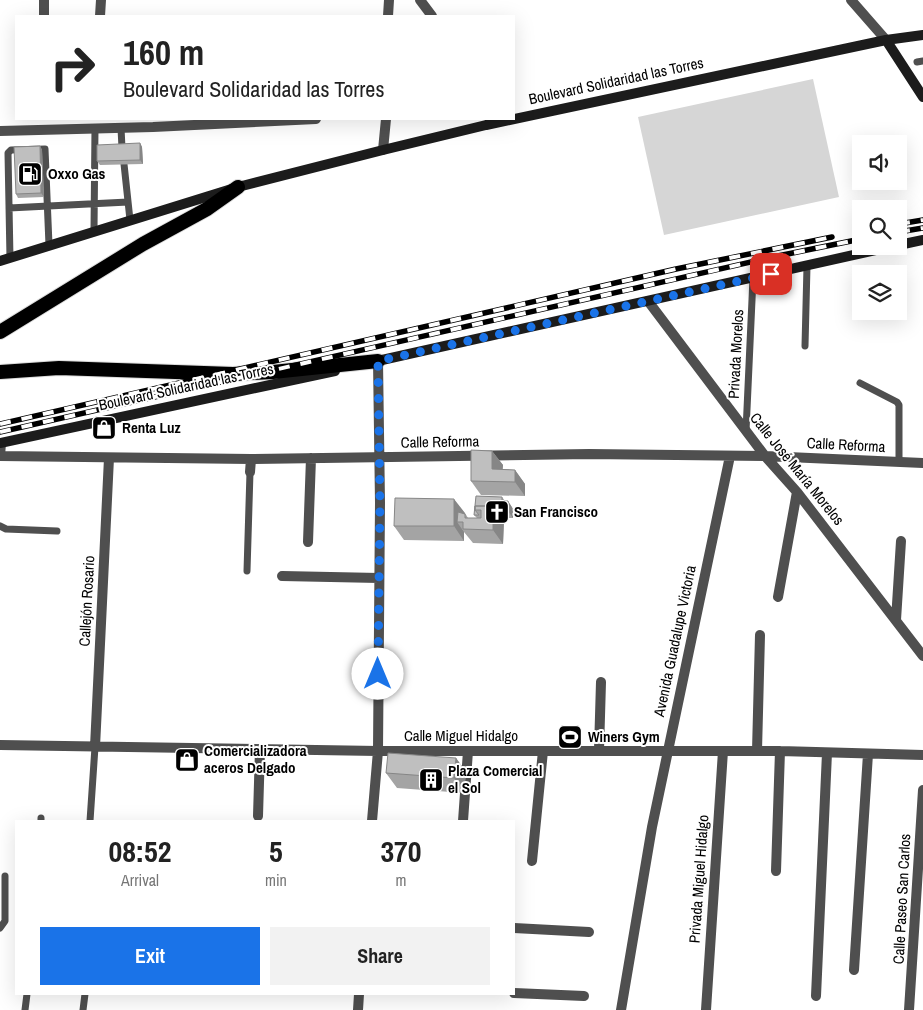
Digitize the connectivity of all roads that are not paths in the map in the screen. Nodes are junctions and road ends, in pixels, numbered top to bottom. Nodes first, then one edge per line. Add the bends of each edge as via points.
1 (44, 0) edge
2 (101, 0) edge
3 (389, 0) edge
4 (420, 0) edge
5 (851, 0) edge
6 (44, 15) edge
7 (100, 15) edge
8 (388, 15) edge
9 (431, 15) edge
10 (923, 35) edge
11 (886, 40) junction
12 (923, 98) edge
13 (515, 119) edge
14 (275, 120) edge
15 (386, 120) edge
16 (508, 120) edge
17 (95, 123) edge
18 (153, 123) edge
19 (44, 124) edge
20 (121, 128) junction
21 (0, 131) edge
22 (122, 148) edge
23 (383, 150) junction
24 (124, 164) edge
25 (238, 187) junction
26 (128, 202) junction
27 (95, 204) junction
28 (46, 206) junction
29 (9, 208) junction
30 (130, 220) junction
31 (94, 230) junction
32 (923, 240) edge
33 (907, 243) edge
34 (48, 245) junction
35 (855, 255) edge
36 (5, 259) edge
37 (807, 266) junction
38 (753, 278) junction
39 (648, 301) junction
40 (0, 332) edge
41 (805, 346) dead end
42 (378, 361) junction
43 (0, 372) edge
44 (860, 383) dead end
45 (746, 431) junction
46 (1, 443) edge
47 (730, 456) junction
48 (765, 456) junction
49 (0, 457) edge
50 (109, 458) junction
51 (250, 458) junction
52 (311, 458) junction
53 (380, 458) junction
54 (899, 462) junction
55 (923, 463) edge
56 (250, 472) joint
57 (797, 492) junction
58 (0, 526) edge
59 (57, 531) dead end
60 (901, 541) dead end
61 (308, 542) dead end
62 (247, 571) dead end
63 (282, 576) dead end
64 (379, 578) junction
65 (778, 597) dead end
66 (896, 620) junction
67 (760, 635) dead end
68 (923, 656) edge
69 (601, 682) dead end
70 (0, 745) edge
71 (95, 747) junction
72 (260, 749) junction
73 (599, 750) junction
74 (668, 750) junction
75 (378, 751) junction
76 (543, 751) junction
77 (723, 751) junction
78 (757, 751) junction
79 (780, 751) junction
80 (468, 752) junction
81 (827, 753) junction
82 (868, 754) junction
83 (923, 755) edge
84 (923, 790) edge
85 (258, 816) dead end
86 (90, 820) edge
87 (372, 820) edge
88 (463, 820) edge
89 (532, 861) dead end
90 (776, 871) dead end
91 (5, 876) dead end
92 (0, 928) edge
93 (515, 928) edge
94 (589, 932) dead end
95 (918, 967) edge
96 (854, 970) dead end
97 (515, 993) edge
98 (27, 995) edge
99 (84, 995) edge
100 (359, 995) edge
101 (584, 996) dead end
102 (816, 996) dead end
103 (25, 1010) edge
104 (83, 1010) edge
105 (358, 1010) edge
106 (621, 1010) edge
107 (706, 1010) edge
108 (909, 1010) edge

1 - 6 street
2 - 7 street
3 - 8 street
4 - 9 street
5 - 11 street
10 - 11 main road, Boulevard Solidaridad las Torres
11 - 12 main road
11 - 13 main road, Boulevard Solidaridad las Torres
14 - 18 street
15 - 23 street
16 - 23 main road, Boulevard Solidaridad las Torres
17 - 19 street
17 - 20 street
17 - 27 lane
18 - 20 street
19 - 21 street
20 - 22 lane
23 - 25 main road, Boulevard Solidaridad las Torres
24 - 26 lane
25 - 30 main road, Boulevard Solidaridad las Torres
25 - 40 highway, Boulevard Solidaridad las Torres via 207,209 143,244
26 - 27 lane
26 - 30 lane
27 - 28 lane
27 - 31 lane
28 - 29 lane
28 - 29 lane via 44,148 9,151
28 - 34 lane
29 - 36 lane
30 - 31 main road, Boulevard Solidaridad las Torres
31 - 34 main road, Boulevard Solidaridad las Torres
32 - 33 main road
34 - 36 main road, Boulevard Solidaridad las Torres
35 - 37 main road, Boulevard Solidaridad las Torres
37 - 38 main road, Boulevard Solidaridad las Torres
37 - 41 lane
38 - 39 main road, Boulevard Solidaridad las Torres
38 - 45 lane, Privada Morelos
39 - 42 main road, Boulevard Solidaridad las Torres
39 - 45 street, Calle José María Morelos
42 - 43 highway, Boulevard Solidaridad las Torres via 233,374 59,368
42 - 46 main road, Boulevard Solidaridad las Torres
42 - 53 street
44 - 54 lane via 899,405
45 - 48 street, Calle José María Morelos
46 - 49 street, Calle Reforma
47 - 48 street, Calle Reforma
47 - 53 street, Calle Reforma via 589,454
47 - 74 street, Avenida Guadalupe Victoria
48 - 54 street, Calle Reforma
48 - 57 street, Calle José María Morelos
49 - 50 street, Calle Reforma
50 - 51 street, Calle Reforma
50 - 71 street, Callejón Rosario
51 - 52 street, Calle Reforma
51 - 56 street
52 - 53 street, Calle Reforma
52 - 61 street
53 - 64 street
54 - 55 street, Calle Reforma
56 - 62 lane
57 - 65 street
57 - 66 street, Calle José María Morelos
58 - 59 lane
60 - 66 street
63 - 64 street
64 - 75 street
66 - 68 street, Calle José María Morelos
67 - 78 street
69 - 73 street
70 - 71 street, Calle Miguel Hidalgo
71 - 72 street, Calle Miguel Hidalgo
71 - 86 lane
72 - 75 street, Calle Miguel Hidalgo
72 - 85 street
73 - 74 street, Calle Miguel Hidalgo
73 - 76 street, Calle Miguel Hidalgo
74 - 77 street, Calle Miguel Hidalgo
74 - 106 street, Avenida Guadalupe Victoria
75 - 80 street, Calle Miguel Hidalgo
75 - 87 street
76 - 80 street, Calle Miguel Hidalgo
76 - 89 street
77 - 78 street, Calle Miguel Hidalgo
77 - 107 street, Privada Miguel Hidalgo
78 - 79 street, Calle Miguel Hidalgo
79 - 81 street, Calle Miguel Hidalgo
79 - 90 street
80 - 88 street
81 - 82 street, Calle Miguel Hidalgo
81 - 102 street
82 - 83 street, Calle Miguel Hidalgo
82 - 96 street
84 - 95 street, Calle Paseo San Carlos
91 - 92 lane via 5,921
93 - 94 street
95 - 108 street, Calle Paseo San Carlos
97 - 101 street
98 - 103 lane
99 - 104 lane
100 - 105 street

